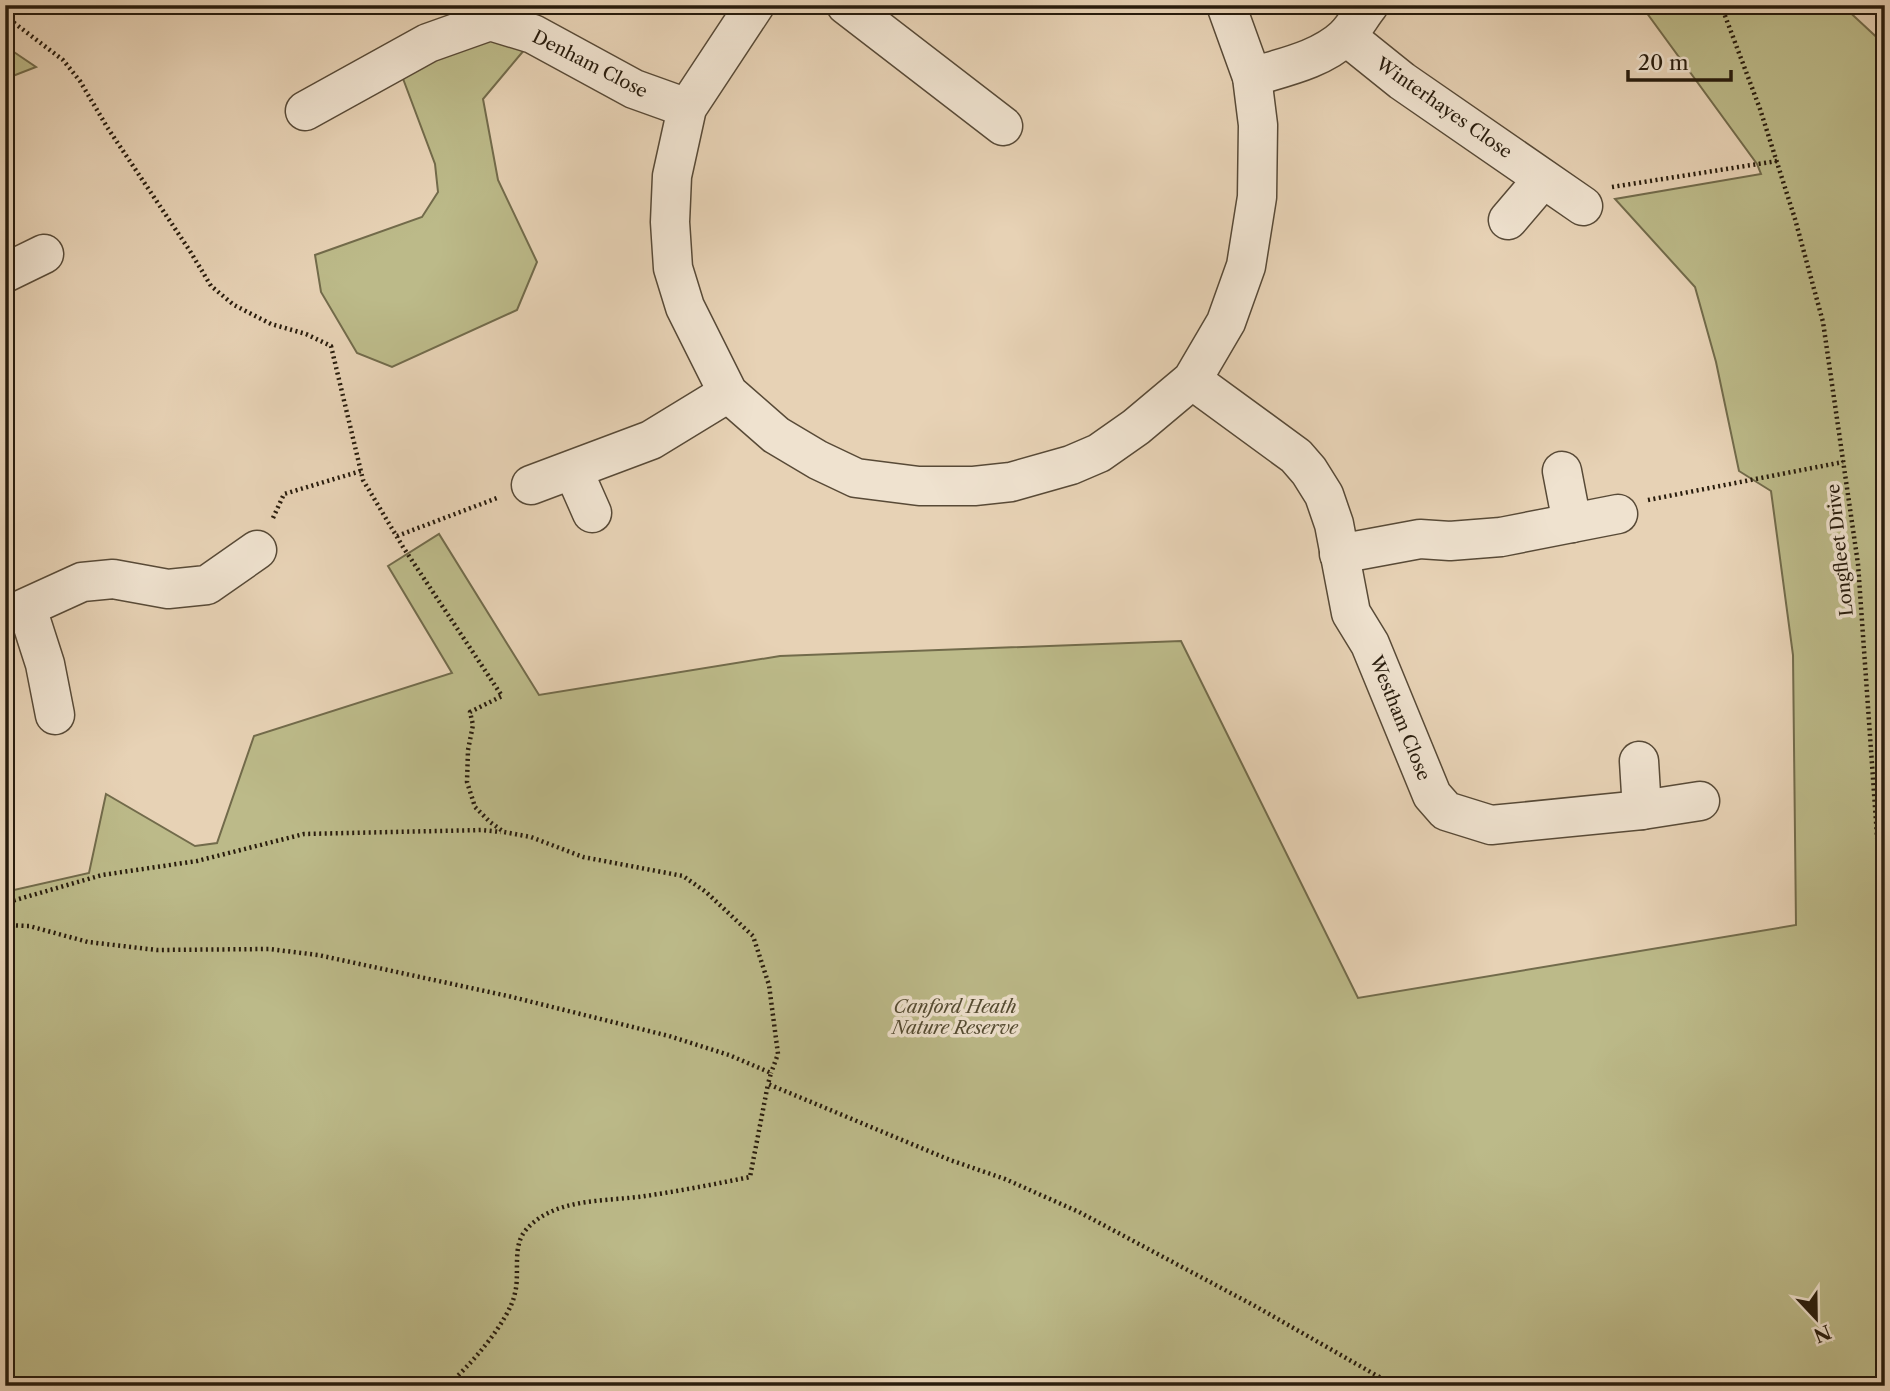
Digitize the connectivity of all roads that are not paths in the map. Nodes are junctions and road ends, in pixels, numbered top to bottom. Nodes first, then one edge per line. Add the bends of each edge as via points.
1 (755, 5) edge
2 (846, 5) edge
3 (1226, 5) edge
4 (1369, 5) edge
5 (1346, 36) junction
6 (1252, 77) junction
7 (687, 108) junction
8 (305, 111) dead end
9 (1003, 126) dead end
10 (1543, 178) junction
11 (1584, 206) road end
12 (1508, 220) dead end
13 (44, 254) dead end
14 (5, 273) edge
15 (1192, 380) junction
16 (728, 393) junction
17 (573, 470) junction
18 (1562, 471) dead end
19 (531, 485) road end
20 (592, 513) dead end
21 (1618, 514) road end
22 (1572, 523) junction
23 (257, 550) road end
24 (1339, 554) junction
25 (16, 612) edge
26 (55, 715) dead end
27 (1639, 761) dead end
28 (1700, 801) dead end
29 (1642, 810) junction

1 - 7 street
2 - 9 street
3 - 6 street
4 - 5 street
5 - 6 street via 1325,52
5 - 10 street, Winterhayes Close via 1402,81
6 - 15 street via 1258,125 1257,197 1246,266 1226,321
7 - 8 street, Denham Close via 634,89 533,34 490,21 428,43
7 - 16 street via 672,176 673,268 685,307
10 - 11 street, Winterhayes Close
10 - 12 street
13 - 14 street
15 - 16 street via 1099,453 1011,482 974,486 919,486 856,478 776,435
15 - 24 street, Westham Close via 1275,439 1309,471 1324,495
16 - 17 street via 652,440
17 - 19 street
17 - 20 street
18 - 22 street
21 - 22 street
22 - 24 street via 1501,537 1420,539
23 - 25 street via 207,585 167,589 113,579 82,582
24 - 29 street, Westham Close via 1351,613 1370,644 1432,795 1446,811 1491,825
25 - 26 street via 45,664
27 - 29 street
28 - 29 street, Westham Close

